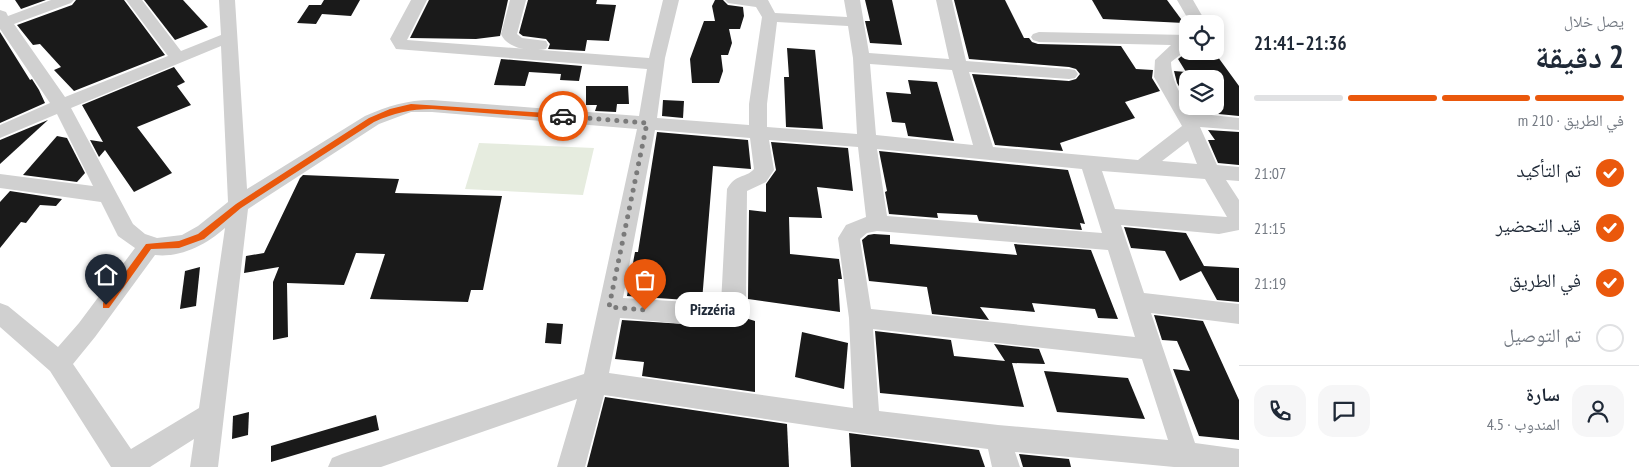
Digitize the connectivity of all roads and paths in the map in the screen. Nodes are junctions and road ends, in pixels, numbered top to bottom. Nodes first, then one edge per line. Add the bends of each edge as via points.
1 (66, 0) edge
2 (134, 0) edge
3 (227, 0) edge
4 (420, 0) edge
5 (518, 0) edge
6 (671, 0) edge
7 (734, 0) edge
8 (852, 0) edge
9 (944, 0) edge
10 (1184, 0) edge
11 (763, 6) edge
12 (1193, 15) edge
13 (2, 20) edge
14 (856, 22) junction
15 (230, 37) junction
16 (1039, 37) dead end
17 (1179, 40) edge
18 (1179, 47) edge
19 (177, 57) junction
20 (861, 58) junction
21 (656, 61) junction
22 (959, 66) junction
23 (1069, 74) dead end
24 (61, 105) junction
25 (647, 123) junction
26 (1189, 123) junction
27 (1239, 124) edge
28 (0, 132) edge
29 (759, 133) junction
30 (867, 141) junction
31 (985, 152) junction
32 (1090, 163) junction
33 (1143, 166) junction
34 (1210, 171) junction
35 (1239, 174) edge
36 (0, 181) edge
37 (109, 196) junction
38 (238, 206) junction
39 (1108, 216) junction
40 (877, 223) junction
41 (1116, 242) junction
42 (149, 246) junction
43 (1137, 302) junction
44 (609, 307) junction
45 (0, 313) edge
46 (1239, 314) edge
47 (861, 318) junction
48 (1152, 349) junction
49 (59, 363) junction
50 (595, 382) junction
51 (209, 416) junction
52 (867, 422) junction
53 (998, 438) junction
54 (1186, 455) junction
55 (1239, 462) edge
56 (127, 466) edge
57 (204, 467) edge
58 (342, 467) edge
59 (572, 467) edge
60 (1006, 467) edge

1 - 13 street
2 - 19 street
3 - 15 street
4 - 21 street via 398,40 402,46
5 - 21 street via 509,34 513,40 523,44
6 - 21 street
7 - 11 street
8 - 14 street
9 - 22 street
10 - 12 street
11 - 14 street
11 - 29 street
13 - 24 street
14 - 20 street
15 - 19 street
15 - 38 street
16 - 17 street
18 - 26 street via 1163,60 1163,76
19 - 24 street
20 - 22 street
20 - 30 street
21 - 25 street
22 - 23 street
22 - 31 street
24 - 28 street
24 - 37 street
25 - 29 street
25 - 38 street via 411,106 372,120
25 - 44 street
26 - 27 street
26 - 33 street
26 - 34 street
29 - 30 street
29 - 44 street via 763,173 737,189 734,307 728,313 718,315
30 - 31 street
30 - 40 street
31 - 32 street
32 - 33 street
32 - 39 street
33 - 34 street
34 - 35 street
34 - 39 street via 1236,212 1238,221 1231,225
36 - 37 street
37 - 42 street via 125,230
38 - 42 street via 201,236 179,245
38 - 51 street
39 - 41 street
40 - 41 street
40 - 47 street via 857,228 848,238
41 - 43 street
42 - 49 street via 88,330
43 - 46 street
43 - 48 street
44 - 50 street
45 - 49 street
47 - 48 street
47 - 52 street
48 - 54 street
49 - 56 street
50 - 52 street
50 - 58 street
50 - 59 street
51 - 56 street
51 - 57 street
52 - 53 street
53 - 54 street
53 - 60 street
54 - 55 street

